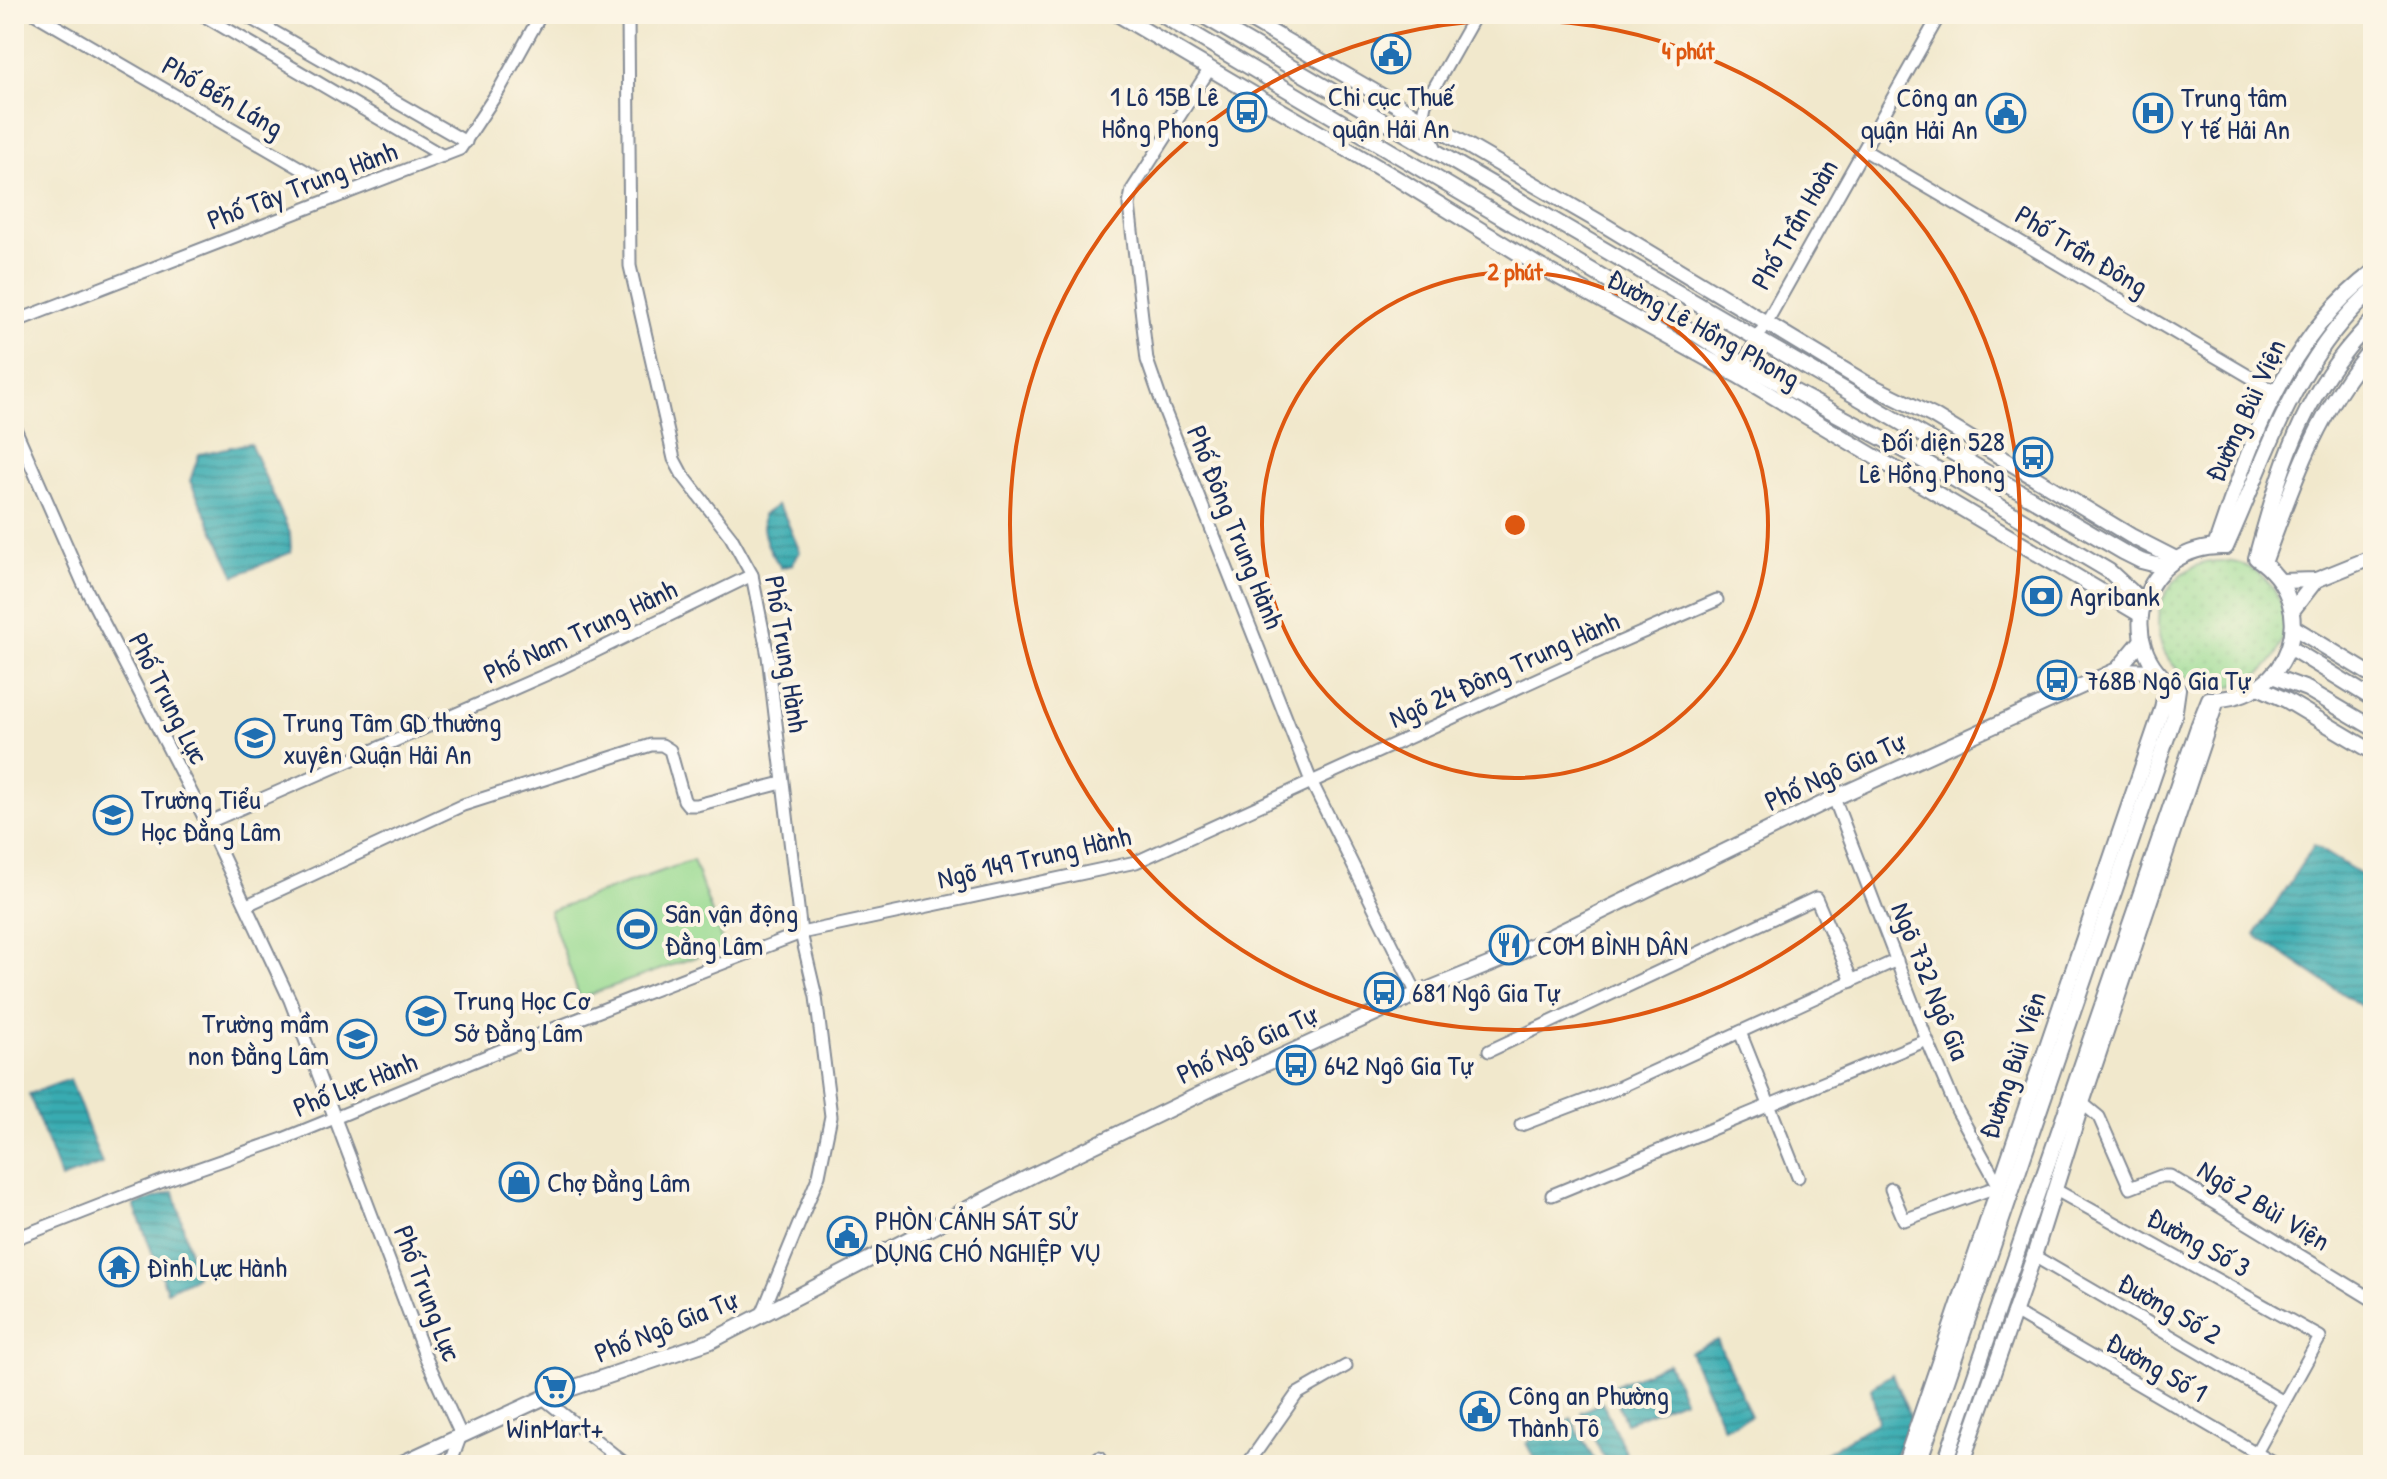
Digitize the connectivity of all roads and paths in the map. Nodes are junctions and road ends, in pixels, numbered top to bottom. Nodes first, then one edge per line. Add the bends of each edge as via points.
1 (35, 14) edge
2 (201, 14) edge
3 (243, 14) edge
4 (541, 14) edge
5 (628, 14) edge
6 (1117, 14) edge
7 (1160, 14) edge
8 (1200, 14) edge
9 (1240, 14) edge
10 (1476, 14) edge
11 (1940, 14) edge
12 (1209, 70) junction
13 (1422, 119) junction
14 (466, 142) junction
15 (1864, 150) junction
16 (1437, 151) junction
17 (443, 156) junction
18 (345, 194) junction
19 (2373, 272) edge
20 (2373, 290) edge
21 (2373, 320) edge
22 (14, 322) edge
23 (1766, 323) junction
24 (2311, 334) junction
25 (1756, 340) junction
26 (2326, 341) junction
27 (2373, 347) edge
28 (1740, 370) junction
29 (2276, 392) junction
30 (14, 426) edge
31 (2220, 547) junction
32 (2373, 557) edge
33 (2260, 560) junction
34 (2170, 563) junction
35 (752, 575) junction
36 (2316, 580) junction
37 (2281, 581) junction
38 (1717, 600) dead end
39 (2142, 608) junction
40 (2293, 619) junction
41 (2142, 640) junction
42 (2289, 647) junction
43 (2117, 670) junction
44 (2272, 676) junction
45 (2373, 676) edge
46 (2167, 680) junction
47 (2258, 687) junction
48 (2213, 699) junction
49 (2373, 699) edge
50 (2373, 728) edge
51 (2373, 752) edge
52 (1311, 781) junction
53 (782, 783) junction
54 (1834, 798) junction
55 (207, 823) junction
56 (247, 905) junction
57 (801, 933) junction
58 (1897, 960) junction
59 (1852, 981) junction
60 (1417, 994) junction
61 (1740, 1032) junction
62 (1927, 1040) junction
63 (1489, 1051) dead end
64 (2082, 1103) junction
65 (1770, 1107) junction
66 (336, 1118) junction
67 (1521, 1125) dead end
68 (1798, 1177) dead end
69 (1999, 1186) junction
70 (1891, 1189) dead end
71 (2054, 1189) junction
72 (1552, 1195) dead end
73 (14, 1239) edge
74 (2034, 1256) junction
75 (2373, 1300) edge
76 (2013, 1311) junction
77 (762, 1314) junction
78 (1346, 1366) dead end
79 (543, 1398) junction
80 (2282, 1401) junction
81 (461, 1435) junction
82 (2256, 1453) junction
83 (398, 1465) edge
84 (450, 1465) edge
85 (627, 1465) edge
86 (1247, 1465) edge
87 (1904, 1465) edge
88 (1918, 1465) edge
89 (1944, 1465) edge
90 (1961, 1465) edge
91 (2277, 1465) edge

1 - 18 street, Phố Bến Láng
2 - 17 street
3 - 14 street
4 - 14 street, Phố Tây Trung Hành
5 - 35 street, Phố Trung Hành via 630,266 674,459
6 - 12 main road, Đường Lê Hồng Phong
7 - 28 main road, Đường Lê Hồng Phong via 1647,303
8 - 16 main road, Đường Lê Hồng Phong
9 - 13 main road, Đường Lê Hồng Phong
10 - 13 street via 1425,104
11 - 15 street, Phố Trần Hoàn
12 - 28 main road, Đường Lê Hồng Phong via 1539,266
12 - 52 street, Phố Đông Trung Hành via 1132,190 1129,205 1147,360
13 - 16 street
13 - 23 main road, Đường Lê Hồng Phong
14 - 17 street, Phố Tây Trung Hành
15 - 23 street, Phố Trần Hoàn
15 - 29 street, Phố Trần Đông
16 - 25 main road, Đường Lê Hồng Phong
17 - 18 street, Phố Tây Trung Hành
18 - 22 street, Phố Tây Trung Hành
19 - 24 main road, Đường Bùi Viện
20 - 26 main road, Đường Bùi Viện
21 - 33 main road, Đường Bùi Viện via 2342,354 2310,406 2282,469
23 - 25 street, Phố Trần Hoàn
23 - 34 main road, Đường Lê Hồng Phong via 1933,416
24 - 26 main road
24 - 29 main road, Đường Bùi Viện
25 - 28 street, Phố Trần Hoàn
25 - 34 main road, Đường Lê Hồng Phong via 2123,552 2141,561
26 - 31 main road, Đường Bùi Viện via 2289,401 2244,507
27 - 33 main road via 2322,416
28 - 39 main road, Đường Lê Hồng Phong
28 - 39 main road, Đường Lê Hồng Phong via 1918,458 2109,571
29 - 31 main road, Đường Bùi Viện via 2241,469
30 - 55 street, Phố Trung Lực via 83,583
31 - 34 main road via 2194,550
32 - 36 main road
33 - 37 main road
34 - 39 main road via 2148,589
35 - 53 street, Phố Trung Hành via 768,656
35 - 55 street, Phố Nam Trung Hành via 559,669
36 - 37 main road
36 - 40 main road
37 - 40 main road
38 - 52 street, Ngõ 24 Đông Trung Hành
39 - 41 main road
40 - 42 main road
40 - 45 main road
41 - 43 main road
41 - 46 main road
42 - 44 main road
42 - 49 main road
43 - 46 main road
43 - 54 main road, Phố Ngô Gia Tự
44 - 47 main road
44 - 50 main road via 2307,689
46 - 69 main road, Đường Bùi Viện via 2162,709
46 - 88 main road, Đường Bùi Viện via 2174,717
47 - 48 main road
47 - 51 main road
48 - 64 main road
48 - 89 main road
52 - 57 street, Ngõ 149 Trung Hành via 1136,862
52 - 60 street, Phố Đông Trung Hành
53 - 56 street via 688,805 670,750 651,745 463,805
53 - 57 street, Phố Trung Hành
54 - 58 street, Ngõ 732 Ngô Gia
54 - 60 main road, Phố Ngô Gia Tự via 1515,954
55 - 56 street, Phố Trung Lực
56 - 66 street, Phố Trung Lực
57 - 66 street, Phố Lực Hành
57 - 77 street, Phố Trung Hành via 816,997 831,1116 819,1175
58 - 59 street
58 - 62 street, Ngõ 732 Ngô Gia
59 - 61 street
59 - 63 street via 1816,898
60 - 77 main road, Phố Ngô Gia Tự via 1031,1176
61 - 65 street
61 - 67 street
62 - 65 street
62 - 69 street, Ngõ 732 Ngô Gia via 1957,1110
64 - 71 main road
64 - 75 street, Ngõ 2 Bùi Viện via 2099,1117 2130,1188 2170,1176
65 - 68 street
65 - 72 street
66 - 73 street, Phố Lực Hành
66 - 81 street, Phố Trung Lực via 426,1358
69 - 70 street via 1904,1220
69 - 87 main road, Đường Bùi Viện
71 - 74 main road
71 - 80 street, Đường Số 3 via 2320,1337
74 - 76 main road
74 - 80 street, Đường Số 2
76 - 82 street, Đường Số 1
76 - 90 main road
77 - 79 main road, Phố Ngô Gia Tự via 711,1341
78 - 86 street via 1297,1394
79 - 81 main road, Phố Ngô Gia Tự
79 - 85 street
80 - 82 street
81 - 83 main road, Phố Ngô Gia Tự
81 - 84 street
82 - 91 street, Đường Số 1

